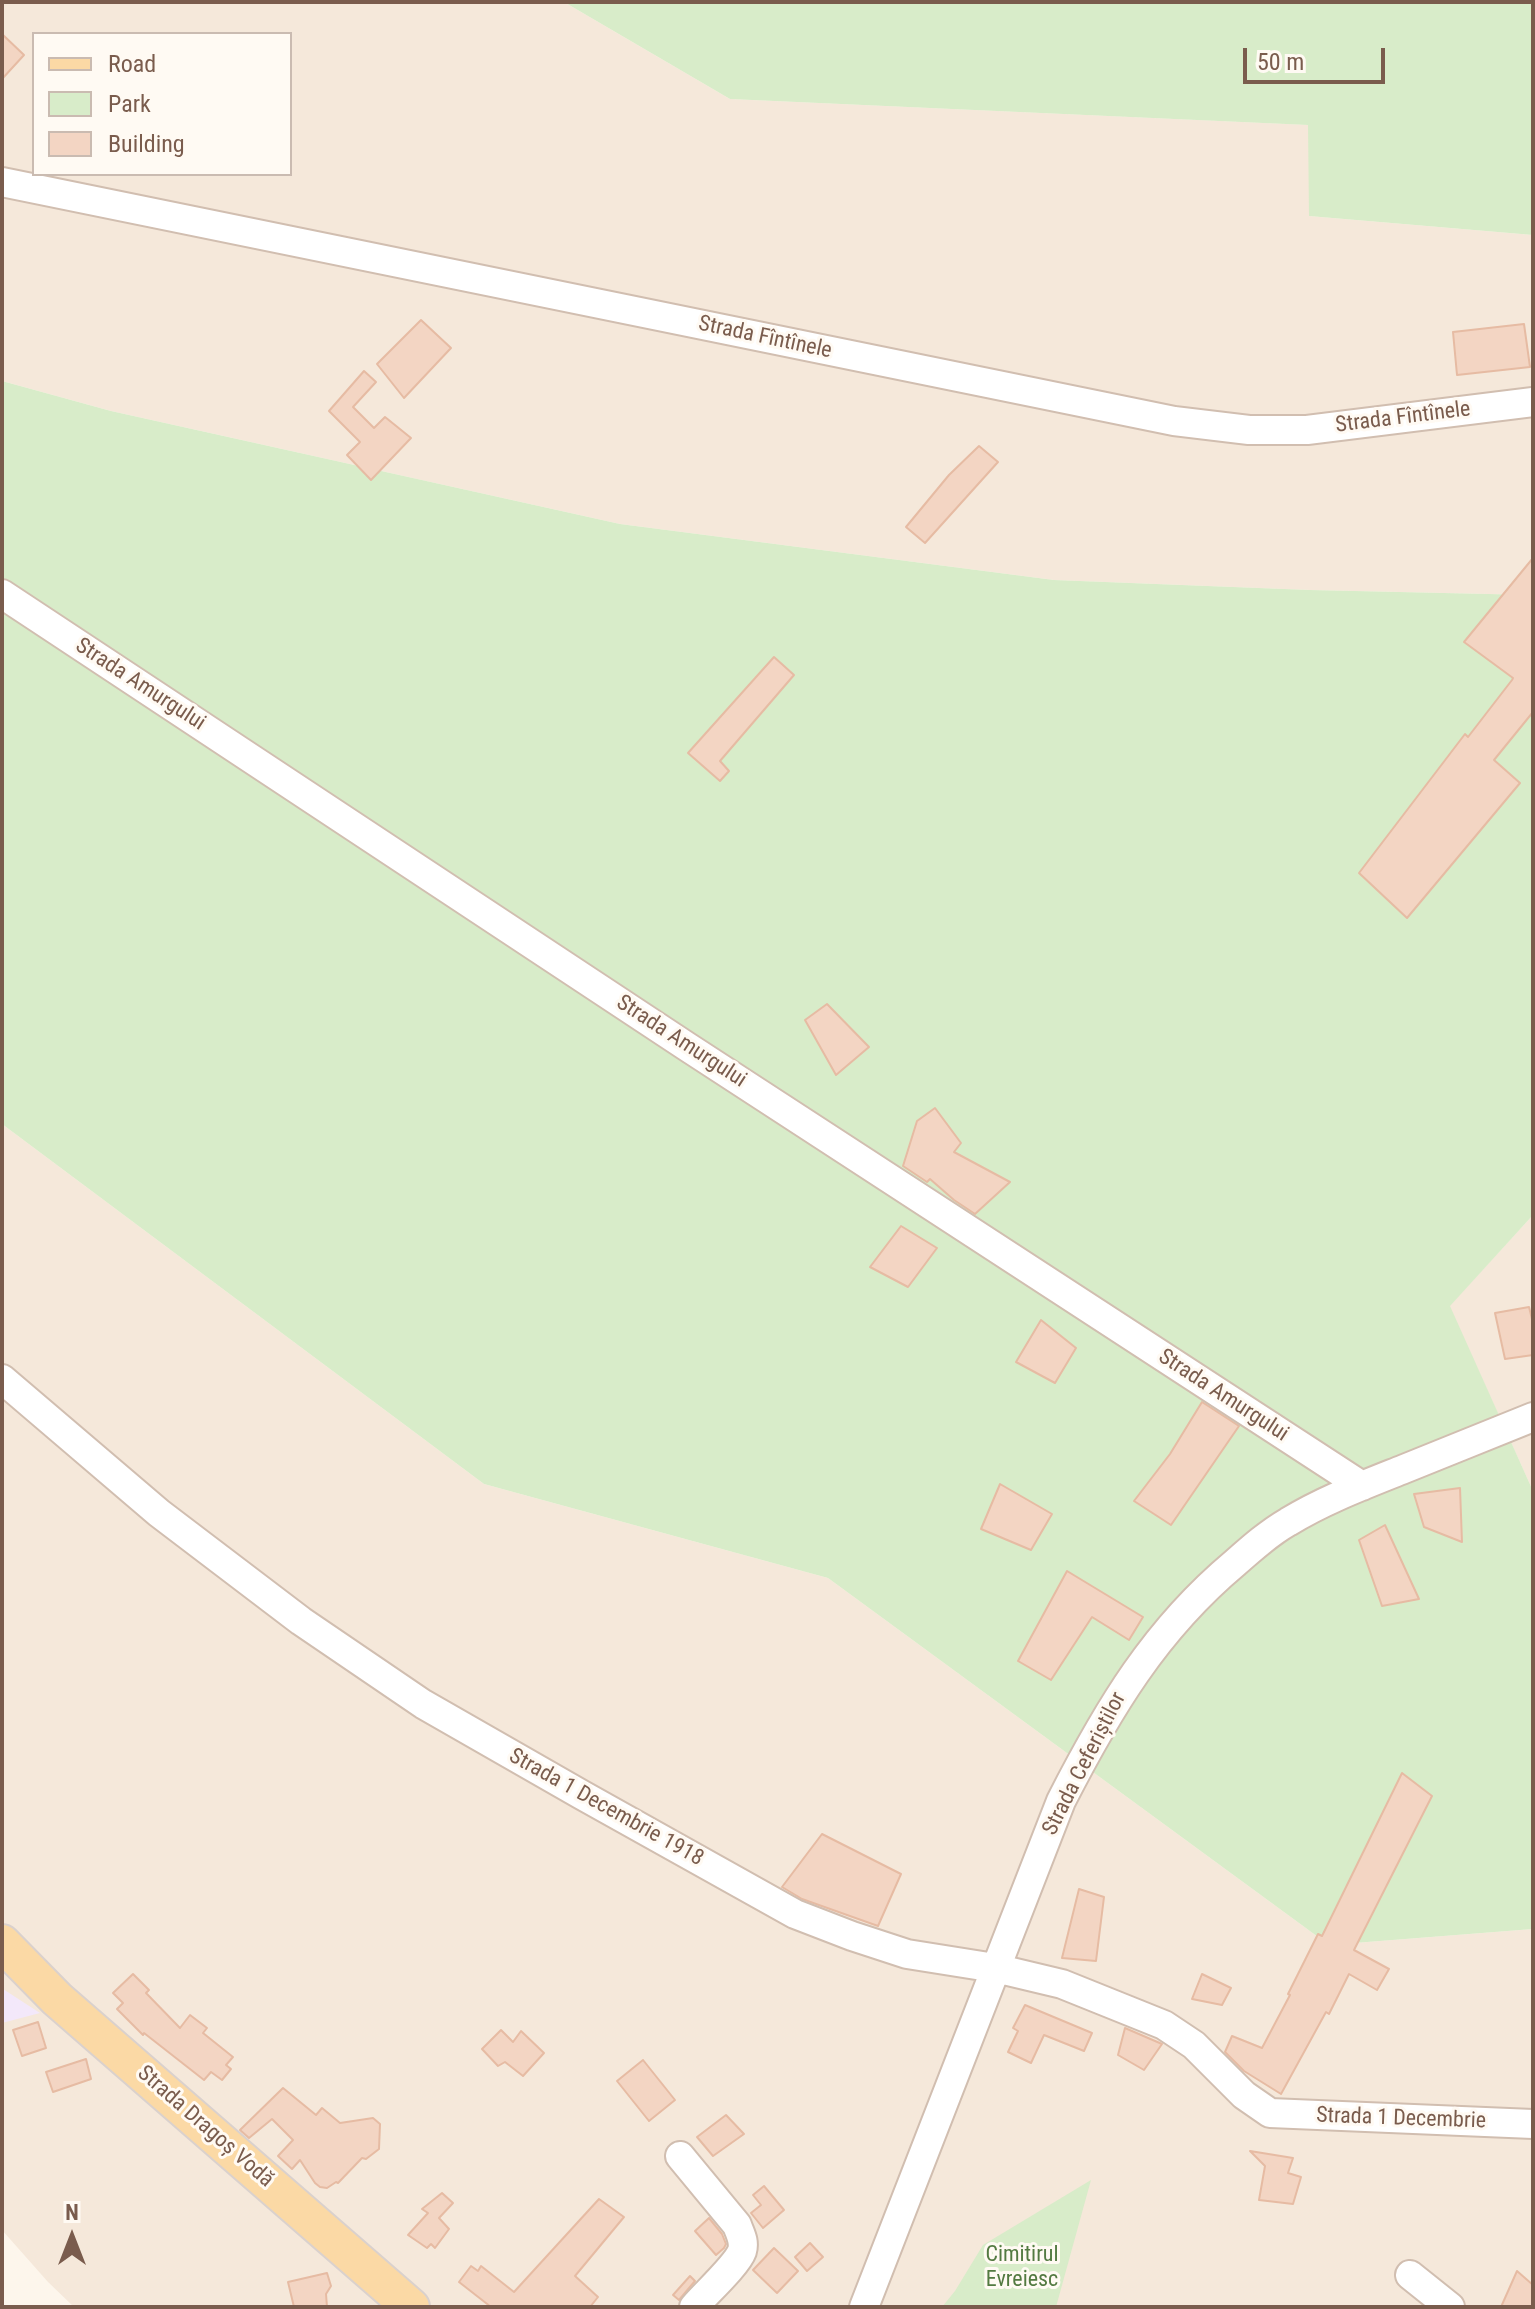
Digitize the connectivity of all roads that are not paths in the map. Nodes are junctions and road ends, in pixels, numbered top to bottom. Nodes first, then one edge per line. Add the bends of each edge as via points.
1 (2, 182) edge
2 (1533, 402) edge
3 (2, 594) edge
4 (2, 1379) edge
5 (1533, 1417) edge
6 (1362, 1486) junction
7 (2, 1943) edge
8 (995, 1968) junction
9 (1270, 2113) joint
10 (1533, 2124) edge
11 (680, 2156) dead end
12 (1410, 2275) dead end
13 (411, 2307) edge
14 (694, 2307) edge
15 (864, 2307) edge
16 (1450, 2307) edge

1 - 2 street, Strada Fîntînele via 1174,421 1307,430
3 - 6 street, Strada Amurgului
4 - 8 street, Strada 1 Decembrie 1918 via 159,1513 301,1621 423,1704 795,1914 907,1954
5 - 6 street, Strada Ceferiștilor
6 - 8 street, Strada Ceferiștilor via 1314,1507 1254,1547 1206,1587 1151,1650 1093,1738 1061,1801
7 - 13 main road, Strada Dragoș Vodă via 57,1999
8 - 9 street, Strada 1 Decembrie 1918 via 1062,1984 1164,2025
8 - 15 street, Strada Ceferiștilor
9 - 10 street, Strada 1 Decembrie
11 - 14 street via 743,2238 735,2262
12 - 16 street

